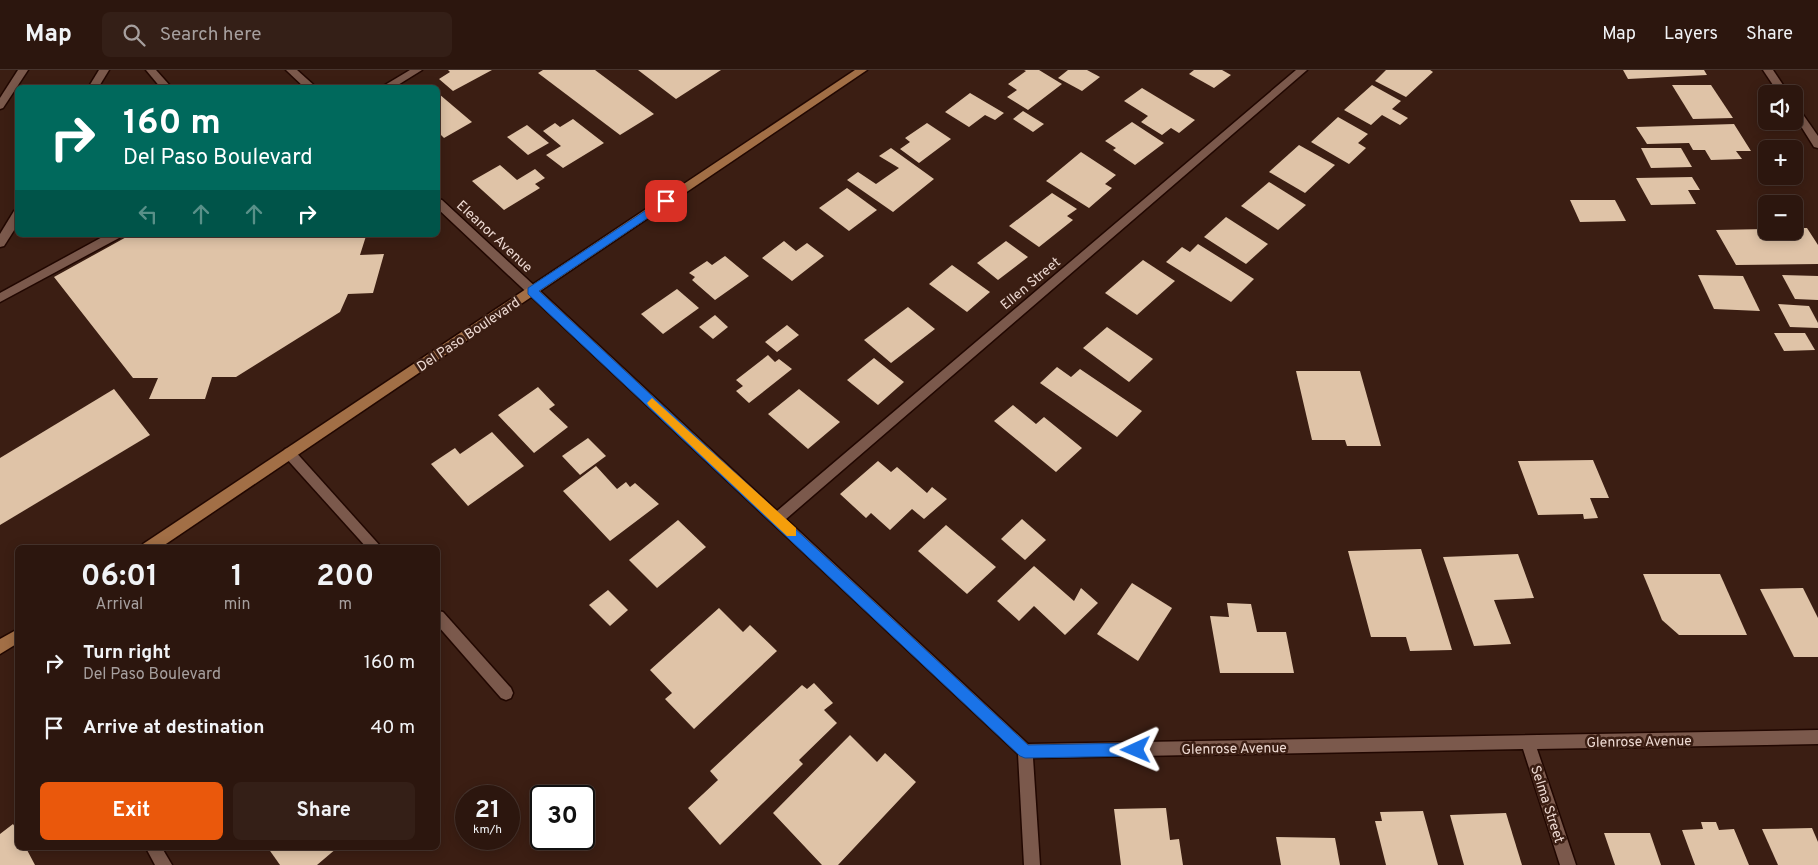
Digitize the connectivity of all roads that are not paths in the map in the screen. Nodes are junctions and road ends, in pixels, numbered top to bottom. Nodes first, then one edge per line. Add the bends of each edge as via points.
1 (23, 70) edge
2 (104, 70) edge
3 (151, 70) edge
4 (291, 70) edge
5 (417, 70) edge
6 (862, 70) edge
7 (1302, 70) edge
8 (1768, 70) edge
9 (96, 85) edge
10 (165, 85) edge
11 (308, 85) edge
12 (390, 85) edge
13 (1778, 85) edge
14 (0, 106) edge
15 (1803, 122) edge
16 (1818, 144) edge
17 (440, 205) edge
18 (15, 219) edge
19 (111, 237) edge
20 (0, 243) edge
21 (532, 291) junction
22 (0, 298) edge
23 (289, 453) junction
24 (777, 518) junction
25 (152, 545) edge
26 (373, 545) edge
27 (440, 618) edge
28 (15, 637) edge
29 (0, 647) edge
30 (506, 693) dead end
31 (1818, 737) edge
32 (1528, 743) junction
33 (1025, 752) junction
34 (155, 850) edge
35 (164, 865) edge
36 (1032, 865) edge
37 (1568, 865) edge

1 - 14 street
2 - 9 street
3 - 10 street
4 - 11 street
5 - 12 street
6 - 21 main road, Del Paso Boulevard
7 - 24 street, Ellen Street
8 - 13 street
15 - 16 street
17 - 21 street, Eleanor Avenue
18 - 20 street
19 - 22 street
21 - 23 main road, Del Paso Boulevard
21 - 24 street
23 - 25 main road, Del Paso Boulevard
23 - 26 street
24 - 33 street
27 - 30 street
28 - 29 main road
31 - 32 street, Glenrose Avenue
32 - 33 street, Glenrose Avenue
32 - 37 street, Selma Street
33 - 36 street
34 - 35 street

